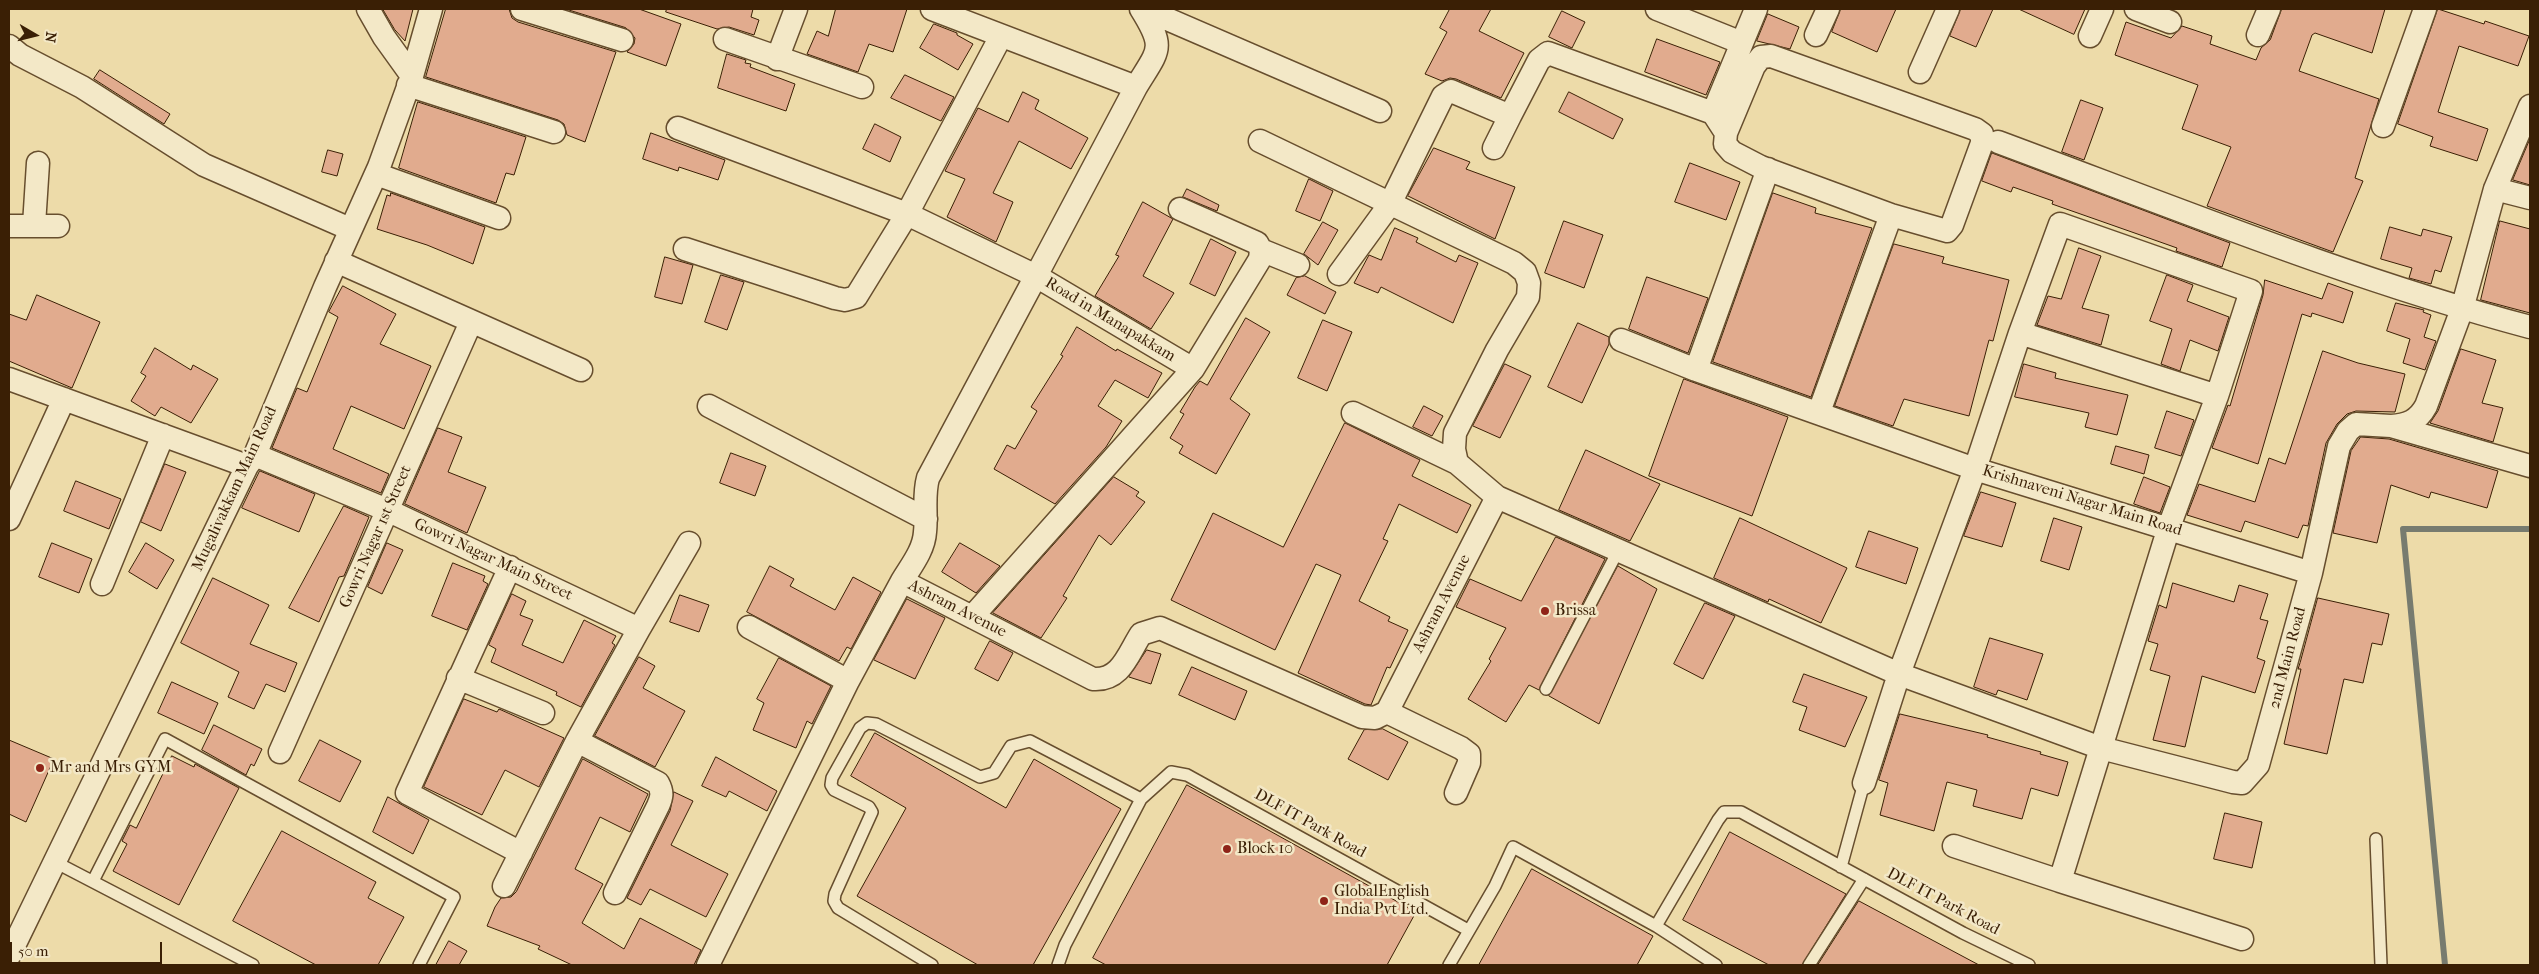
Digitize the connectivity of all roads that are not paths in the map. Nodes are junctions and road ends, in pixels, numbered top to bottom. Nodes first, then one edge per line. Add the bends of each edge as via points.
1 (368, 9) edge
2 (431, 9) edge
3 (522, 9) edge
4 (796, 9) edge
5 (932, 9) edge
6 (1142, 9) edge
7 (1657, 9) edge
8 (1756, 9) edge
9 (1828, 9) edge
10 (1948, 9) edge
11 (2102, 9) edge
12 (2136, 9) edge
13 (2269, 9) edge
14 (2426, 9) edge
15 (2170, 22) dead end
16 (1816, 35) dead end
17 (1001, 36) junction
18 (2090, 36) dead end
19 (2258, 36) dead end
20 (725, 39) dead end
21 (622, 40) dead end
22 (1742, 43) junction
23 (9, 46) edge
24 (777, 59) junction
25 (1920, 72) dead end
26 (410, 80) junction
27 (862, 87) dead end
28 (1136, 87) junction
29 (2530, 106) edge
30 (1380, 111) dead end
31 (1713, 113) junction
32 (1510, 116) junction
33 (2382, 126) dead end
34 (678, 128) dead end
35 (554, 132) dead end
36 (1726, 133) junction
37 (1260, 141) dead end
38 (1998, 142) dead end
39 (1494, 148) dead end
40 (38, 162) dead end
41 (1768, 169) junction
42 (376, 174) junction
43 (2495, 189) junction
44 (2530, 198) edge
45 (1390, 204) junction
46 (1180, 209) dead end
47 (907, 214) junction
48 (1891, 214) junction
49 (499, 218) dead end
50 (9, 226) edge
51 (34, 226) junction
52 (58, 226) dead end
53 (350, 229) junction
54 (686, 248) dead end
55 (1261, 250) junction
56 (336, 261) junction
57 (1298, 265) dead end
58 (1339, 274) dead end
59 (1036, 276) junction
60 (2462, 309) junction
61 (472, 322) junction
62 (2530, 327) edge
63 (2020, 332) junction
64 (1621, 340) dead end
65 (1193, 369) junction
66 (581, 370) dead end
67 (1696, 370) junction
68 (9, 379) edge
69 (2217, 396) junction
70 (64, 399) junction
71 (709, 406) dead end
72 (1819, 412) junction
73 (1353, 413) dead end
74 (2391, 426) junction
75 (163, 435) junction
76 (251, 460) junction
77 (1457, 464) junction
78 (2530, 466) edge
79 (1975, 469) junction
80 (1498, 497) junction
81 (387, 510) junction
82 (9, 519) edge
83 (926, 519) junction
84 (2169, 527) junction
85 (689, 543) dead end
86 (1619, 549) junction
87 (510, 567) junction
88 (2311, 573) junction
89 (902, 581) junction
90 (102, 584) dead end
91 (972, 617) junction
92 (749, 627) dead end
93 (640, 629) junction
94 (1899, 674) junction
95 (458, 678) junction
96 (848, 681) junction
97 (1546, 689) dead end
98 (1388, 712) junction
99 (543, 713) dead end
100 (577, 741) junction
101 (2101, 748) junction
102 (280, 752) dead end
103 (1864, 783) joint
104 (1456, 793) dead end
105 (1141, 799) junction
106 (2376, 839) dead end
107 (1954, 846) dead end
108 (521, 853) junction
109 (55, 862) junction
110 (1841, 867) junction
111 (1864, 879) junction
112 (93, 881) junction
113 (2060, 881) junction
114 (504, 886) dead end
115 (615, 893) dead end
116 (1656, 926) junction
117 (1468, 930) junction
118 (2242, 939) dead end
119 (9, 956) edge
120 (253, 965) edge
121 (419, 965) edge
122 (708, 965) edge
123 (932, 965) edge
124 (1058, 965) edge
125 (1449, 965) edge
126 (1716, 965) edge
127 (1809, 965) edge
128 (2029, 965) edge
129 (2381, 965) edge

1 - 26 street
2 - 26 street, Mugalivakkam Main Road
3 - 21 street
4 - 24 street
5 - 17 street
6 - 28 street, Road in Manapakkam via 1158,42 1155,54
6 - 30 street
7 - 22 street
8 - 22 street
9 - 16 street
10 - 25 street
11 - 18 street
12 - 15 street
13 - 19 street
14 - 33 street
17 - 28 street
17 - 47 street
20 - 24 street
22 - 31 street
23 - 53 street via 82,87 204,165
24 - 27 street
26 - 35 street
26 - 42 street, Mugalivakkam Main Road
28 - 59 street, Road in Manapakkam
29 - 43 street
31 - 32 street via 1548,53 1539,60
31 - 36 street
32 - 39 street
32 - 45 street via 1458,94 1451,92 1443,96
34 - 47 street
36 - 41 street via 1725,144 1732,152
36 - 48 street via 1754,66 1760,58 1771,56 1982,134 1982,144 1956,216 1946,231
37 - 45 street
38 - 60 street
40 - 51 street
41 - 48 street
41 - 67 street
42 - 49 street
42 - 53 street, Mugalivakkam Main Road
43 - 44 street
43 - 60 street
45 - 58 street
45 - 77 street via 1514,263 1525,272 1529,284 1528,297 1455,433
46 - 55 street via 1257,243
47 - 54 street via 864,288 856,298 845,300
47 - 59 street
48 - 72 street
50 - 51 street
51 - 52 street
53 - 56 street, Mugalivakkam Main Road
55 - 57 street
55 - 65 street via 1260,259
56 - 61 street
56 - 76 street, Mugalivakkam Main Road
59 - 65 street, Road in Manapakkam
59 - 83 street via 928,478
60 - 62 street
60 - 74 street via 2421,415 2406,425
61 - 66 street
61 - 81 street, Gowri Nagar 1st Street
63 - 69 street
63 - 69 street via 2060,224 2251,291
63 - 79 street
64 - 67 street
65 - 91 street, Road in Manapakkam
67 - 72 street
68 - 70 street, Gowri Nagar Main Street
69 - 84 street
70 - 75 street, Gowri Nagar Main Street
70 - 82 street
71 - 83 street
72 - 79 street
73 - 77 street
74 - 78 street
74 - 88 street, 2nd Main Road via 2356,424 2339,446
75 - 76 street, Gowri Nagar Main Street
75 - 90 street
76 - 81 street, Gowri Nagar Main Street
76 - 109 street, Mugalivakkam Main Road
77 - 80 street
79 - 84 street, Krishnaveni Nagar Main Road
79 - 94 street, Krishnaveni Nagar Main Road
80 - 86 street
80 - 98 street, Ashram Avenue
81 - 87 street, Gowri Nagar Main Street
81 - 102 street, Gowri Nagar 1st Street
83 - 89 street via 921,548
84 - 88 street, Krishnaveni Nagar Main Road
84 - 101 street
85 - 93 street
86 - 94 street
86 - 97 lane
87 - 93 street, Gowri Nagar Main Street
87 - 95 street
88 - 101 street, 2nd Main Road via 2258,766 2242,783
89 - 91 street, Ashram Avenue
89 - 96 street, Ashram Avenue
91 - 98 street, Ashram Avenue via 1093,679 1104,680 1118,672 1141,634 1160,628 1362,717 1375,718
92 - 96 street
93 - 100 street
94 - 101 street
94 - 103 street, Krishnaveni Nagar Main Road
95 - 99 street
95 - 108 street via 407,793
96 - 122 street, Ashram Avenue
98 - 104 street via 1468,754 1469,763
100 - 108 street
100 - 115 street via 658,783 661,789 662,797
101 - 113 street
103 - 110 lane
105 - 117 lane, DLF IT Park Road via 1171,772 1187,775
105 - 123 lane via 1030,740 1011,746 994,773 980,777 876,724 867,723 860,728 832,778 832,785 834,790 869,807 872,812 834,901 838,908
105 - 124 lane, DLF IT Park Road via 1065,945
106 - 129 lane
107 - 113 street
108 - 114 street
109 - 112 lane
109 - 119 street, Mugalivakkam Main Road
110 - 111 lane, DLF IT Park Road
110 - 116 lane, DLF IT Park Road via 1741,812 1724,812
111 - 127 lane
111 - 128 lane, DLF IT Park Road
112 - 120 lane
112 - 121 lane via 165,739 454,897
113 - 118 street
116 - 117 lane via 1513,847 1495,886
116 - 126 lane
117 - 125 lane

